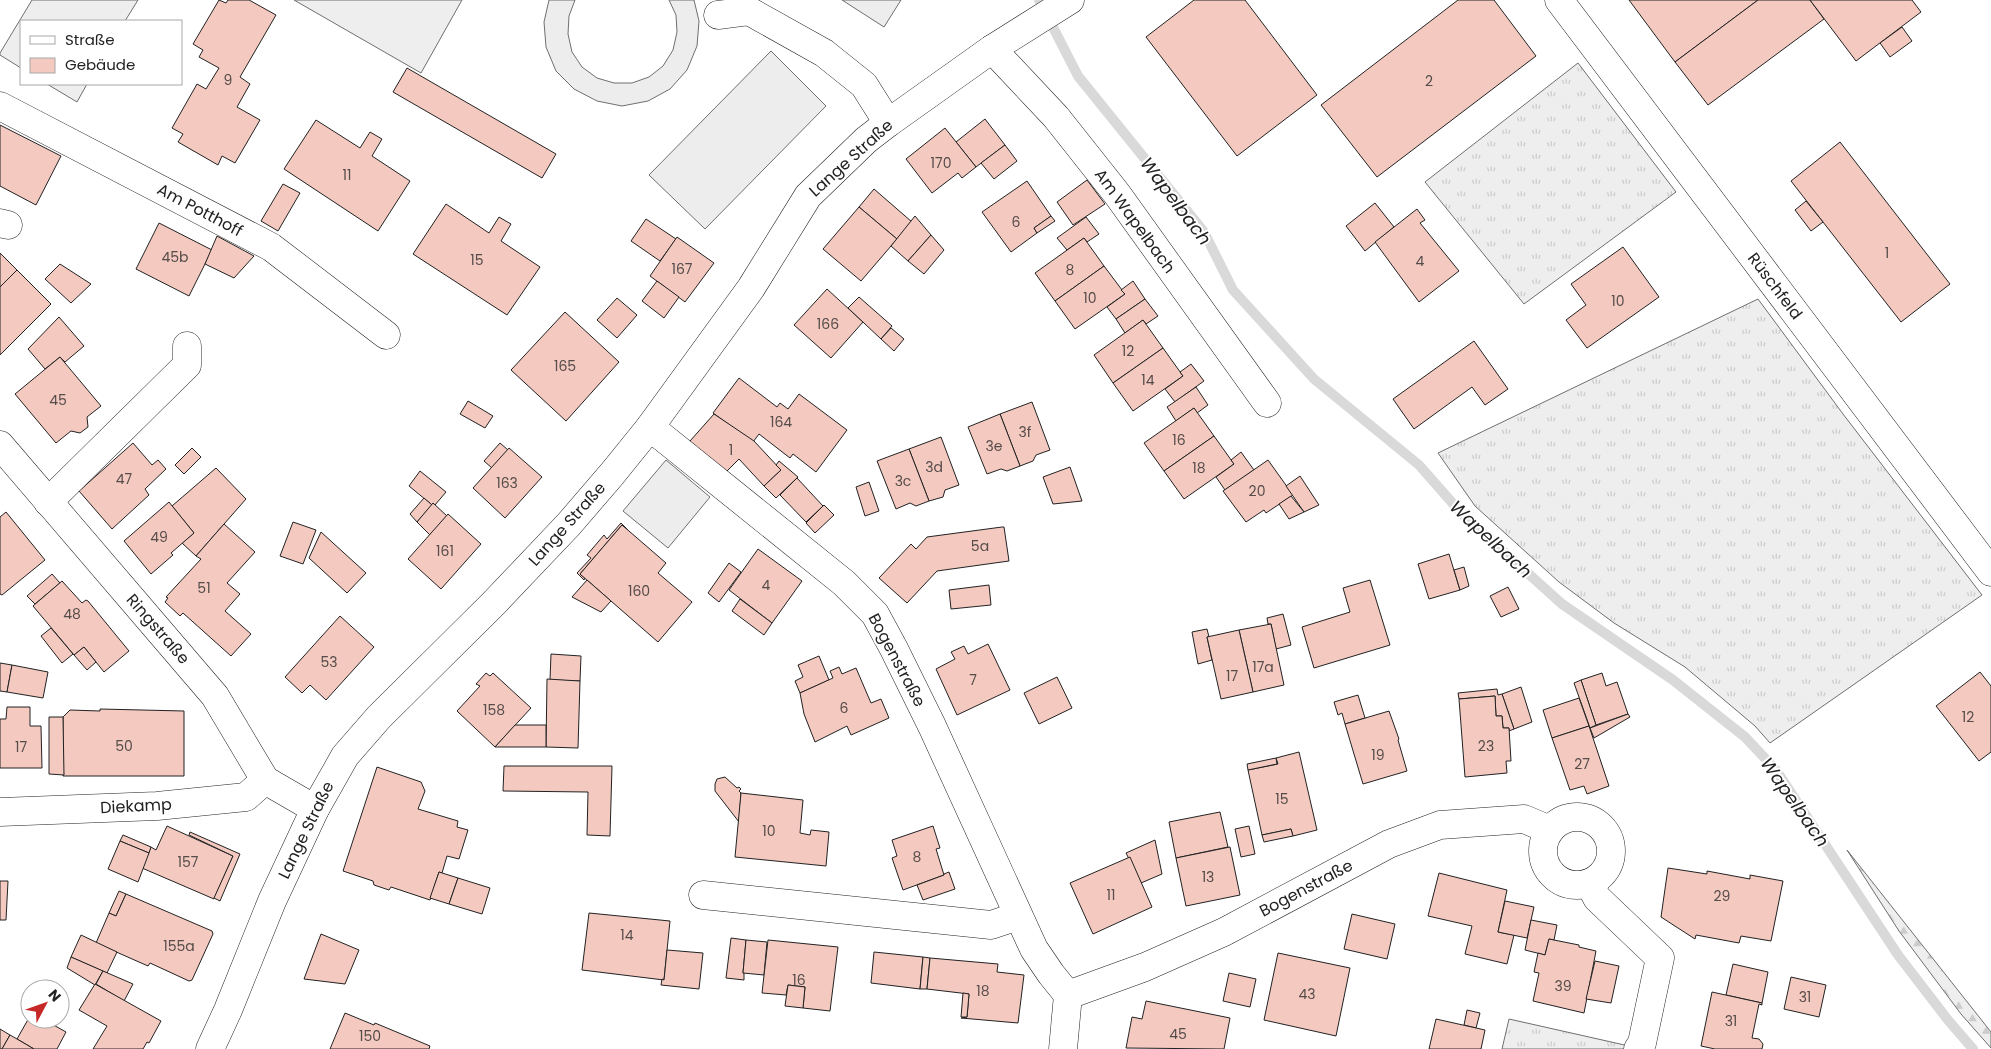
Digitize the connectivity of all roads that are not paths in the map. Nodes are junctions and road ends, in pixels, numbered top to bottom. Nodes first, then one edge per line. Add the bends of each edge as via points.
1 (1070, 0) edge
2 (1559, 0) edge
3 (718, 15) dead end
4 (1002, 42) junction
5 (0, 106) edge
6 (888, 123) junction
7 (386, 335) dead end
8 (186, 346) dead end
9 (1267, 403) dead end
10 (650, 427) junction
11 (0, 445) edge
12 (48, 502) junction
13 (1991, 572) edge
14 (265, 780) junction
15 (315, 809) junction
16 (0, 812) edge
17 (1550, 830) junction
18 (1589, 883) junction
19 (703, 895) dead end
20 (1018, 916) junction
21 (1068, 995) junction
22 (210, 1049) edge
23 (1063, 1049) edge
24 (1638, 1049) edge

1 - 4 street, Lange Straße
2 - 13 street, Rüschfeld
3 - 6 street via 749,11 824,53 864,84
4 - 6 street, Lange Straße
4 - 9 street, Am Wapelbach
5 - 7 street, Am Potthoff via 271,247
6 - 10 street, Lange Straße via 808,196 750,288
8 - 12 street via 187,365
10 - 15 street, Lange Straße via 569,524 378,717 345,756
10 - 20 street, Bogenstraße via 844,583 875,614 932,726
11 - 12 street, Ringstraße
12 - 14 street, Ringstraße via 215,696
14 - 15 street, Ringstraße
14 - 16 street, Diekamp via 246,797 157,806
15 - 22 street, Lange Straße via 272,901
17 - 18 street via 1543,850 1550,871 1568,883
17 - 18 street via 1558,823 1577,817 1587,818 1603,829 1611,849 1610,860 1606,870
17 - 21 street, Bogenstraße via 1524,819 1440,825 1389,844 1224,932 1145,967
18 - 24 street via 1597,898 1660,958
19 - 20 street via 991,925
20 - 21 street, Bogenstraße via 1034,949
21 - 23 street

